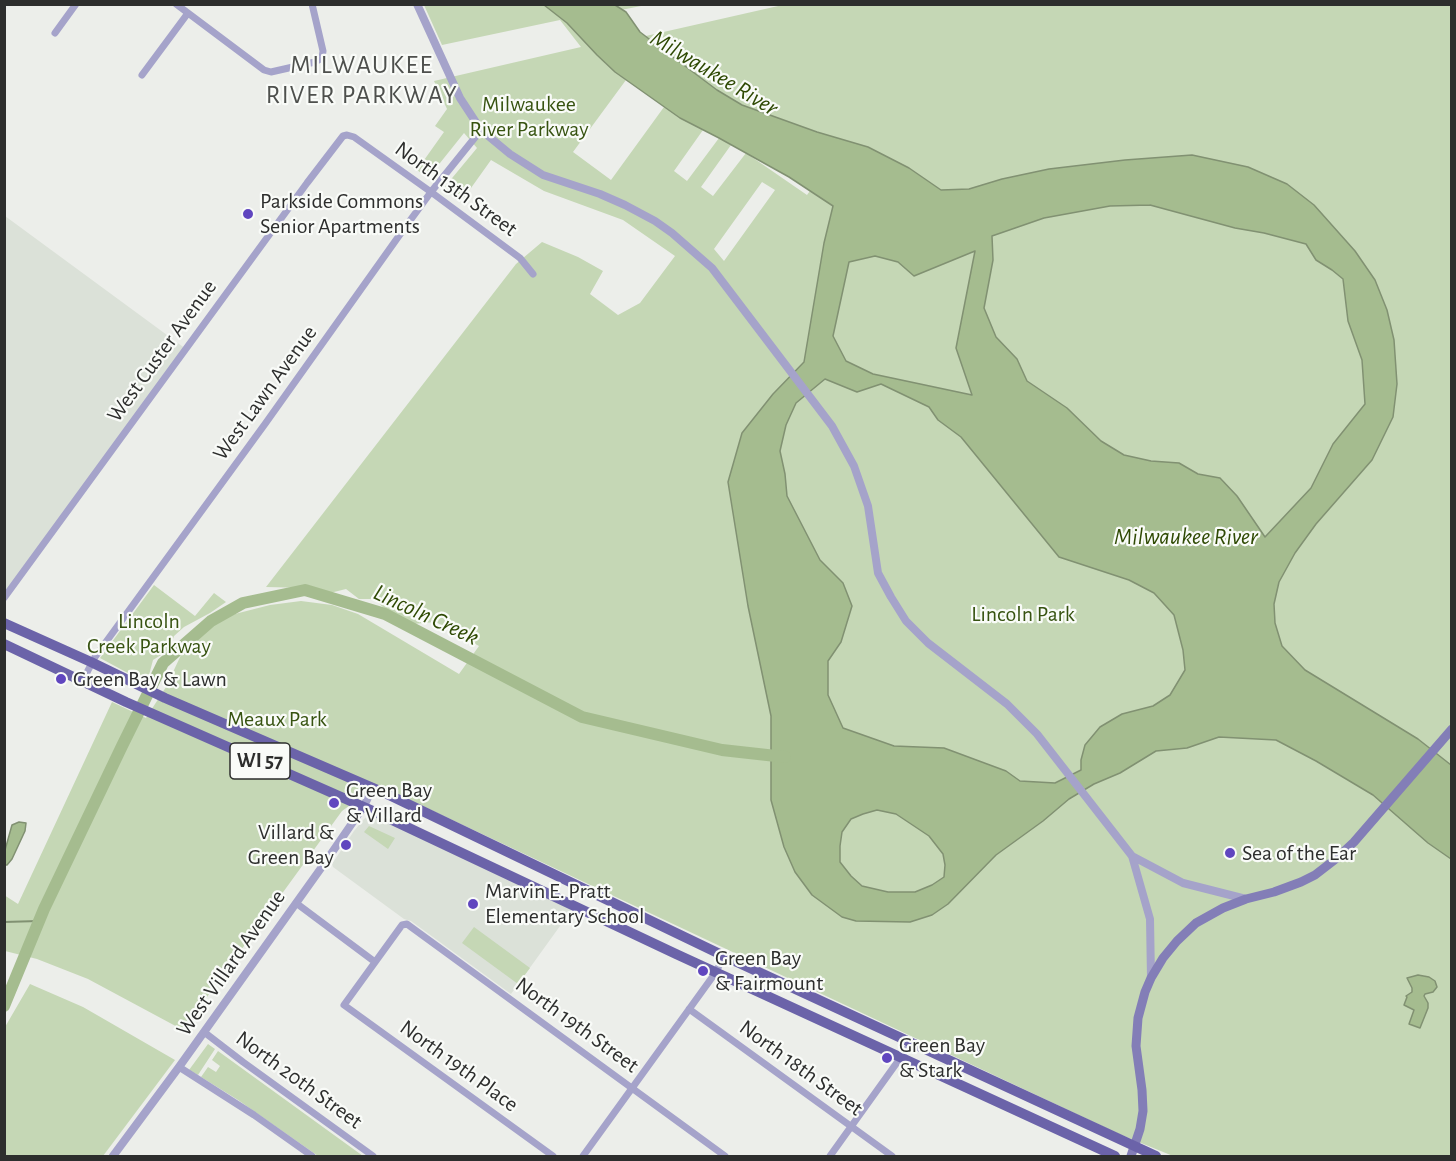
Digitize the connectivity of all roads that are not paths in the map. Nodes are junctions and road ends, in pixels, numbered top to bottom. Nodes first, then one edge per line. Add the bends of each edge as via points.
1 (76, 4) edge
2 (176, 4) edge
3 (312, 4) edge
4 (417, 4) edge
5 (188, 14) junction
6 (55, 33) dead end
7 (142, 75) dead end
8 (481, 130) junction
9 (354, 137) joint
10 (431, 192) junction
11 (533, 274) dead end
12 (4, 598) edge
13 (4, 623) edge
14 (4, 644) edge
15 (91, 662) junction
16 (83, 680) junction
17 (132, 683) junction
18 (106, 692) junction
19 (1452, 729) edge
20 (373, 787) junction
21 (364, 806) junction
22 (1132, 856) junction
23 (1246, 899) junction
24 (296, 903) junction
25 (724, 956) junction
26 (375, 962) junction
27 (716, 972) junction
28 (1151, 978) junction
29 (689, 1010) junction
30 (204, 1032) junction
31 (911, 1043) junction
32 (901, 1058) junction
33 (179, 1067) junction
34 (632, 1089) junction
35 (852, 1127) junction
36 (1133, 1151) edge
37 (113, 1156) edge
38 (312, 1156) edge
39 (373, 1156) edge
40 (553, 1156) edge
41 (584, 1156) edge
42 (725, 1156) edge
43 (830, 1156) edge
44 (892, 1156) edge
45 (1117, 1156) edge
46 (1156, 1156) edge

1 - 6 street
2 - 5 street
3 - 5 street via 321,58 271,72
4 - 8 street via 460,98
5 - 7 street
8 - 10 street, West Lawn Avenue
8 - 22 street via 543,175 600,194 655,221 712,268 832,426 854,466 868,506 879,573 906,621 928,643 1007,704 1037,734
9 - 10 street, North 13th Street
9 - 12 street, West Custer Avenue via 340,139
10 - 11 street, North 13th Street via 520,258
10 - 15 street, West Lawn Avenue
13 - 15 main road, WI 57
14 - 16 main road, WI 57
15 - 16 street, West Lawn Avenue
15 - 17 main road, WI 57
16 - 18 main road, WI 57
17 - 18 main road
17 - 20 main road, WI 57
18 - 21 main road, WI 57
19 - 23 main road via 1337,858 1316,875
20 - 21 street, West Villard Avenue
20 - 25 main road, WI 57
21 - 24 street, West Villard Avenue
21 - 27 main road, WI 57
22 - 23 street via 1184,883
22 - 28 street via 1150,919
23 - 28 main road via 1196,923 1163,958
24 - 26 street
24 - 30 street, West Villard Avenue
25 - 27 street
25 - 31 main road, WI 57
26 - 34 street, North 19th Street via 402,925 407,924
26 - 40 street, North 19th Place via 344,1005
27 - 29 street
27 - 32 main road, WI 57
28 - 36 main road via 1138,1018 1136,1046 1143,1111
29 - 34 street
29 - 35 street, North 18th Street
30 - 33 street, West Villard Avenue
30 - 39 street, North 20th Street
31 - 32 street
31 - 36 main road, WI 57
32 - 35 street
32 - 45 main road, WI 57
33 - 37 street, West Villard Avenue
33 - 38 street
34 - 41 street
34 - 42 street, North 19th Street
35 - 43 street
35 - 44 street, North 18th Street
36 - 45 main road
36 - 46 main road, WI 57

